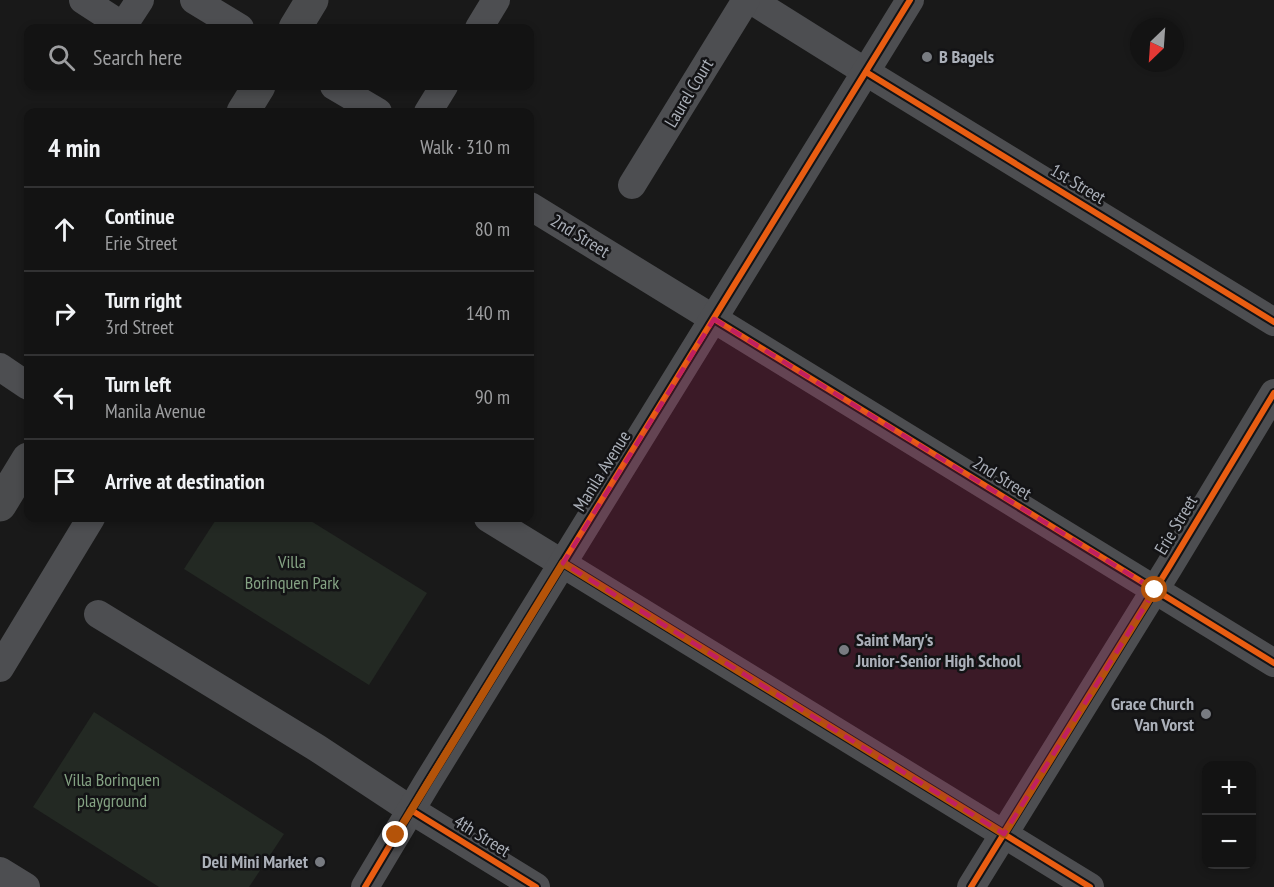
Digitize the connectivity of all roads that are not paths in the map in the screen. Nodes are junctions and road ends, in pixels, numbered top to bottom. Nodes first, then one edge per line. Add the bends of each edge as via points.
1 (83, 0) edge
2 (140, 0) edge
3 (194, 0) edge
4 (312, 0) edge
5 (496, 0) edge
6 (746, 0) edge
7 (751, 0) edge
8 (910, 0) edge
9 (120, 24) edge
10 (124, 24) edge
11 (233, 24) edge
12 (297, 24) edge
13 (481, 24) edge
14 (866, 72) junction
15 (257, 90) edge
16 (442, 90) edge
17 (340, 98) edge
18 (246, 108) edge
19 (367, 108) edge
20 (430, 108) edge
21 (633, 185) dead end
22 (534, 208) edge
23 (714, 319) junction
24 (1274, 322) edge
25 (0, 367) edge
26 (24, 383) edge
27 (1274, 393) edge
28 (24, 466) edge
29 (0, 505) edge
30 (89, 522) edge
31 (495, 522) edge
32 (563, 563) junction
33 (1155, 590) junction
34 (98, 614) dead end
35 (1274, 663) edge
36 (0, 668) edge
37 (411, 810) junction
38 (1004, 834) junction
39 (0, 871) edge
40 (26, 887) edge
41 (365, 887) edge
42 (537, 887) edge
43 (971, 887) edge
44 (1090, 887) edge

1 - 9 street
2 - 10 street
3 - 11 street
4 - 12 main road
5 - 13 street
6 - 21 street, Laurel Court
7 - 14 street, 1st Street
8 - 14 street, Manila Avenue
14 - 23 street, Manila Avenue
14 - 24 street, 1st Street
15 - 18 main road
16 - 20 street
17 - 19 street
22 - 23 street, 2nd Street
23 - 32 street, Manila Avenue
23 - 33 street, 2nd Street
25 - 26 street
27 - 33 street, Erie Street
28 - 29 main road
30 - 36 street
31 - 32 street
32 - 37 street, Manila Avenue
32 - 38 street
33 - 35 street, 2nd Street
33 - 38 street, Erie Street
34 - 37 street, 4th Street
37 - 41 street, Manila Avenue
37 - 42 street, 4th Street
38 - 43 street, Erie Street
38 - 44 street
39 - 40 street

